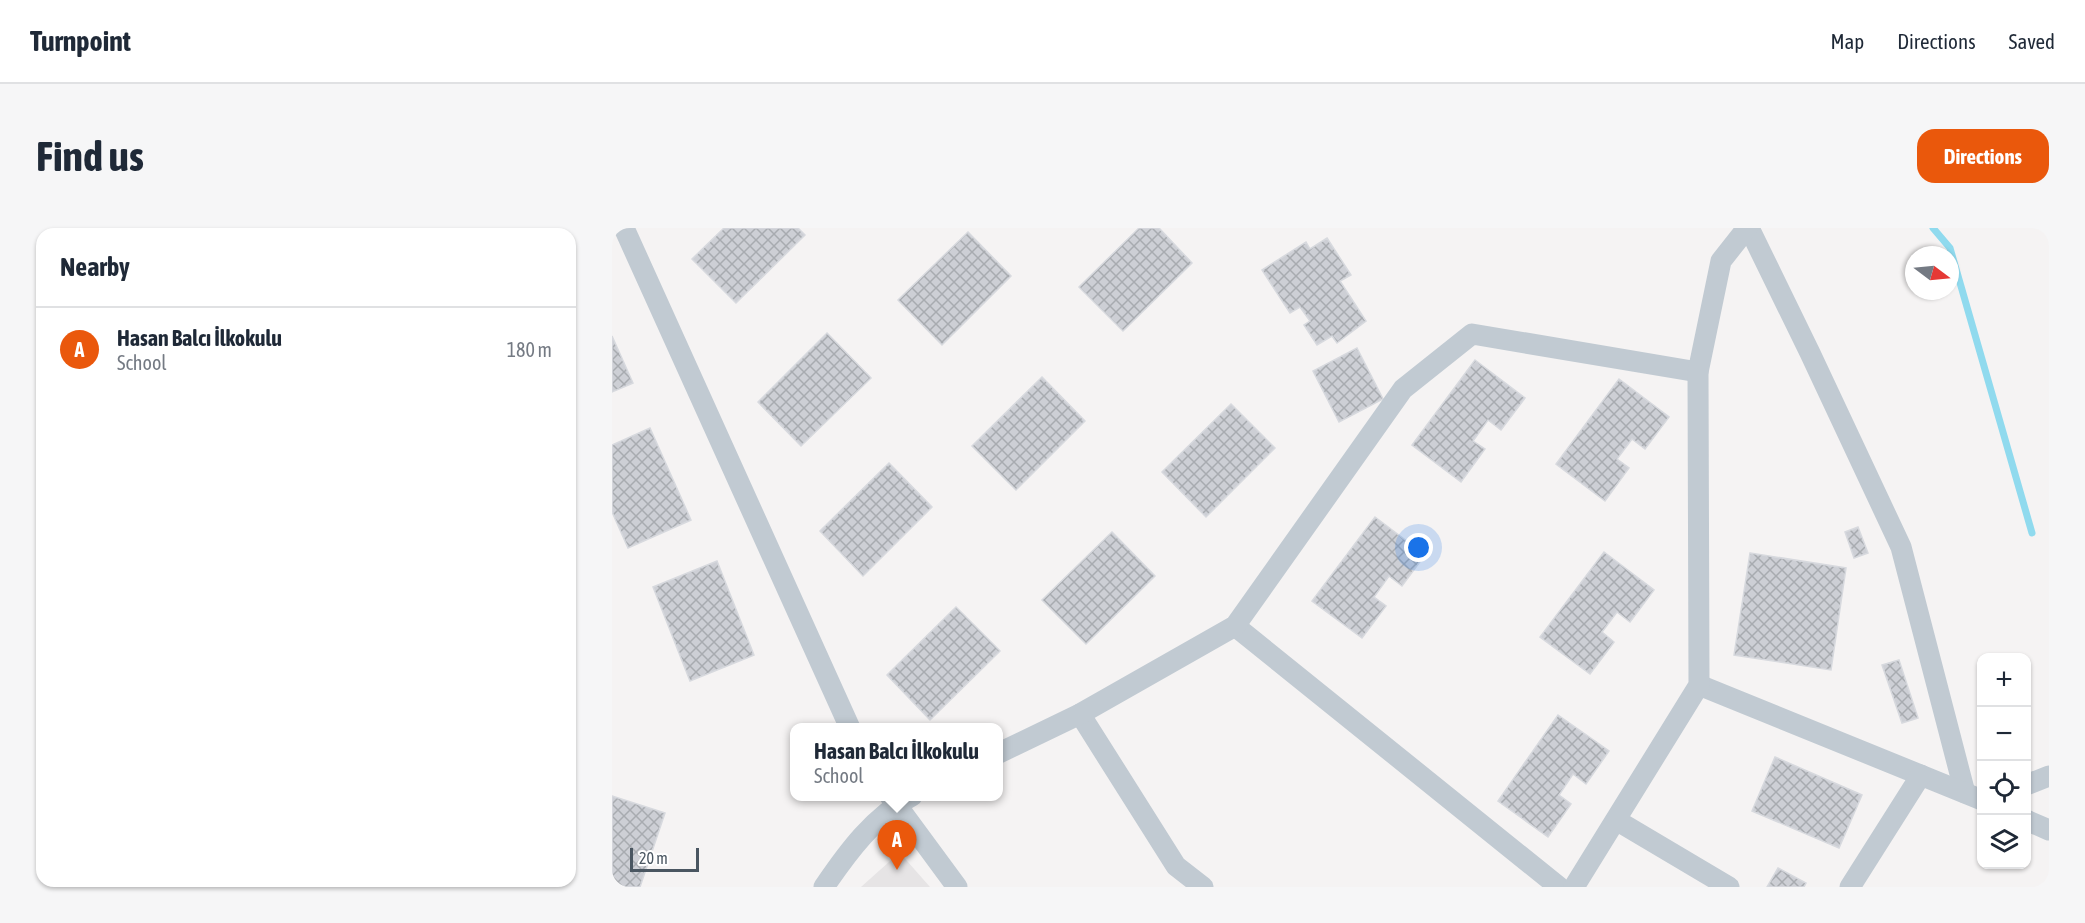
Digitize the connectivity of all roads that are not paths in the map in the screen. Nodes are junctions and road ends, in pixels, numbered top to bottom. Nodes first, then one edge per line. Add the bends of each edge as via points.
1 (624, 228) edge
2 (1748, 228) edge
3 (1698, 372) junction
4 (1235, 626) junction
5 (1699, 685) junction
6 (1080, 714) junction
7 (848, 723) edge
8 (1003, 751) edge
9 (1921, 775) junction
10 (2049, 776) edge
11 (2031, 783) edge
12 (1976, 795) edge
13 (897, 801) edge
14 (900, 801) edge
15 (1616, 820) junction
16 (2031, 822) edge
17 (2049, 830) edge
18 (824, 887) edge
19 (957, 887) edge
20 (1203, 887) edge
21 (1559, 887) edge
22 (1574, 887) edge
23 (1729, 887) edge
24 (1850, 887) edge

1 - 7 street
2 - 3 street via 1721,261
2 - 12 street via 1901,548
3 - 4 street via 1472,334 1403,389
3 - 5 street
4 - 6 street
4 - 21 street
5 - 9 street
5 - 15 street
6 - 8 street
6 - 20 street via 1176,866
9 - 12 street
9 - 24 street
10 - 11 street
13 - 18 street via 846,855
14 - 19 street
15 - 22 street
15 - 23 street
16 - 17 street

